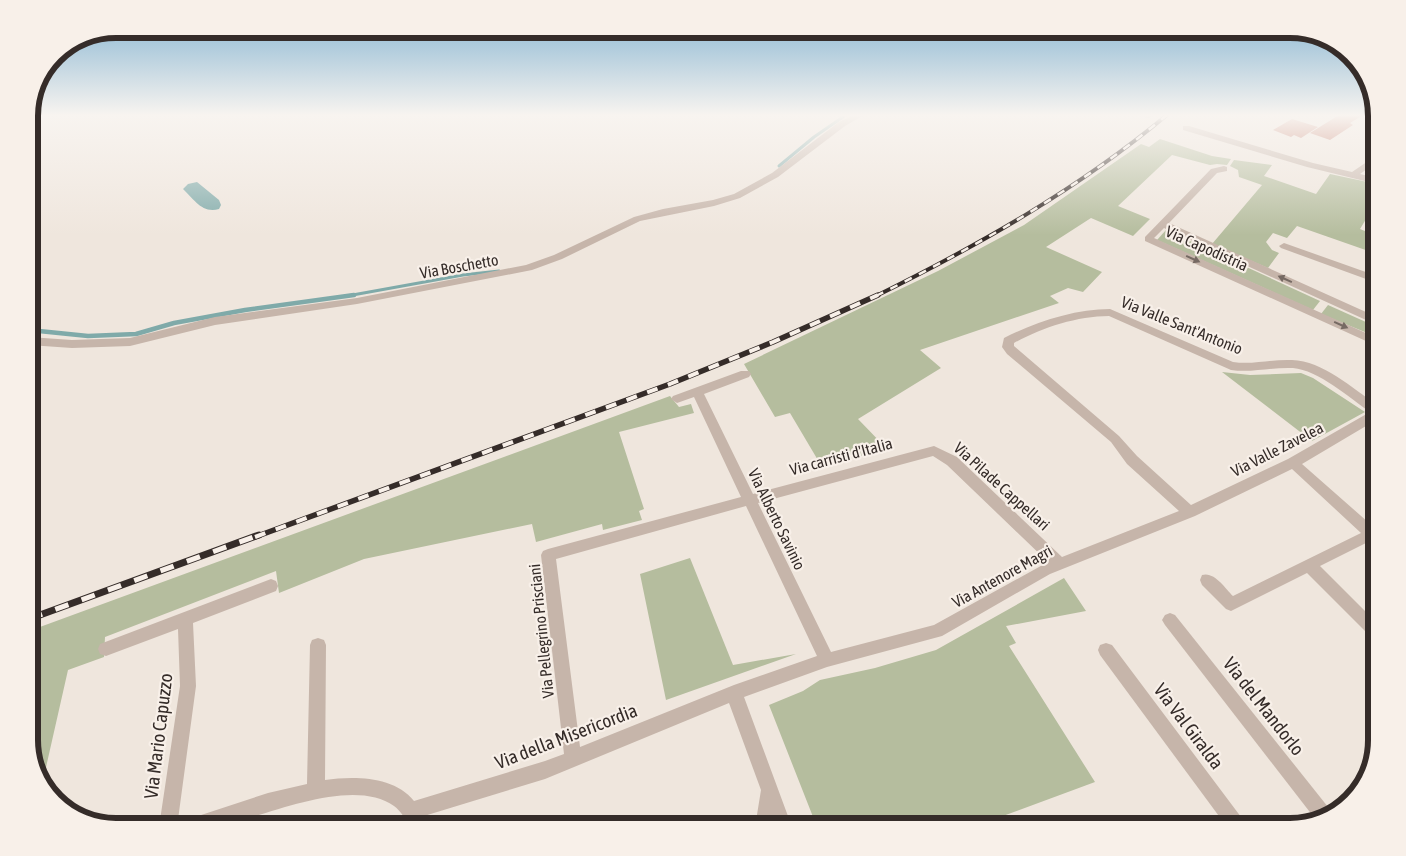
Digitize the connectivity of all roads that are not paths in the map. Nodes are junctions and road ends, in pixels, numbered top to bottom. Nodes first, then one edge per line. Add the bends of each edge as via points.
1 (801, 155) edge
2 (1275, 155) edge
3 (1368, 165) edge
4 (1224, 169) dead end
5 (1354, 176) junction
6 (1368, 178) edge
7 (1163, 224) junction
8 (1284, 246) dead end
9 (1368, 277) edge
10 (1368, 317) edge
11 (1368, 338) edge
12 (38, 341) edge
13 (745, 374) dead end
14 (697, 392) junction
15 (677, 399) dead end
16 (1368, 413) edge
17 (1368, 422) edge
18 (914, 455) joint
19 (1292, 463) junction
20 (748, 500) junction
21 (1190, 512) junction
22 (1368, 532) edge
23 (1368, 540) edge
24 (1060, 564) junction
25 (1309, 565) junction
26 (1207, 580) dead end
27 (271, 586) dead end
28 (185, 619) junction
29 (1170, 620) dead end
30 (1368, 624) edge
31 (318, 645) dead end
32 (106, 649) dead end
33 (1106, 650) dead end
34 (827, 660) junction
35 (734, 693) junction
36 (573, 759) junction
37 (769, 789) junction
38 (316, 790) junction
39 (410, 811) junction
40 (1321, 812) edge
41 (169, 818) edge
42 (222, 818) edge
43 (414, 818) edge
44 (765, 818) edge
45 (780, 818) edge
46 (1231, 818) edge

1 - 12 street, Via Boschetto via 775,175 737,196 637,219 528,268 357,301 216,321 130,342
2 - 5 street
3 - 5 street
4 - 7 street via 1214,171
5 - 6 street
10 -> 7 street, Via Capodistria
7 -> 11 street, Via Capodistria via 1148,239
8 - 9 street
13 - 14 street
14 - 15 street
14 - 20 street, Via Alberto Savinio
16 - 21 street, Via Valle Sant'Antonio via 1308,367 1293,364 1231,366 1110,312 1055,323 1008,341 1011,352 1115,439 1132,460
17 - 19 street, Via Valle Zavelea
18 - 20 street, Via carristi d'Italia
18 - 24 street, Via Pilade Cappellari via 934,451 945,456
19 - 21 street, Via Valle Zavelea
19 - 22 street
20 - 34 street, Via Alberto Savinio
20 - 36 street, Via Pellegrino Prisciani via 548,555
21 - 24 street, Via Antenore Magri
23 - 25 street
24 - 34 street, Via Antenore Magri via 938,631
25 - 26 street via 1230,604
25 - 30 street
27 - 28 street
28 - 32 street
28 - 41 street, Via Mario Capuzzo via 188,686
29 - 40 street, Via del Mandorlo
31 - 38 street
33 - 46 street, Via Val Giralda
34 - 35 street, Via della Misericordia
35 - 36 street, Via della Misericordia
35 - 37 street
36 - 39 street, Via della Misericordia
37 - 44 street
37 - 45 street
38 - 39 street via 346,786 381,790 401,800
38 - 42 street
39 - 43 street

